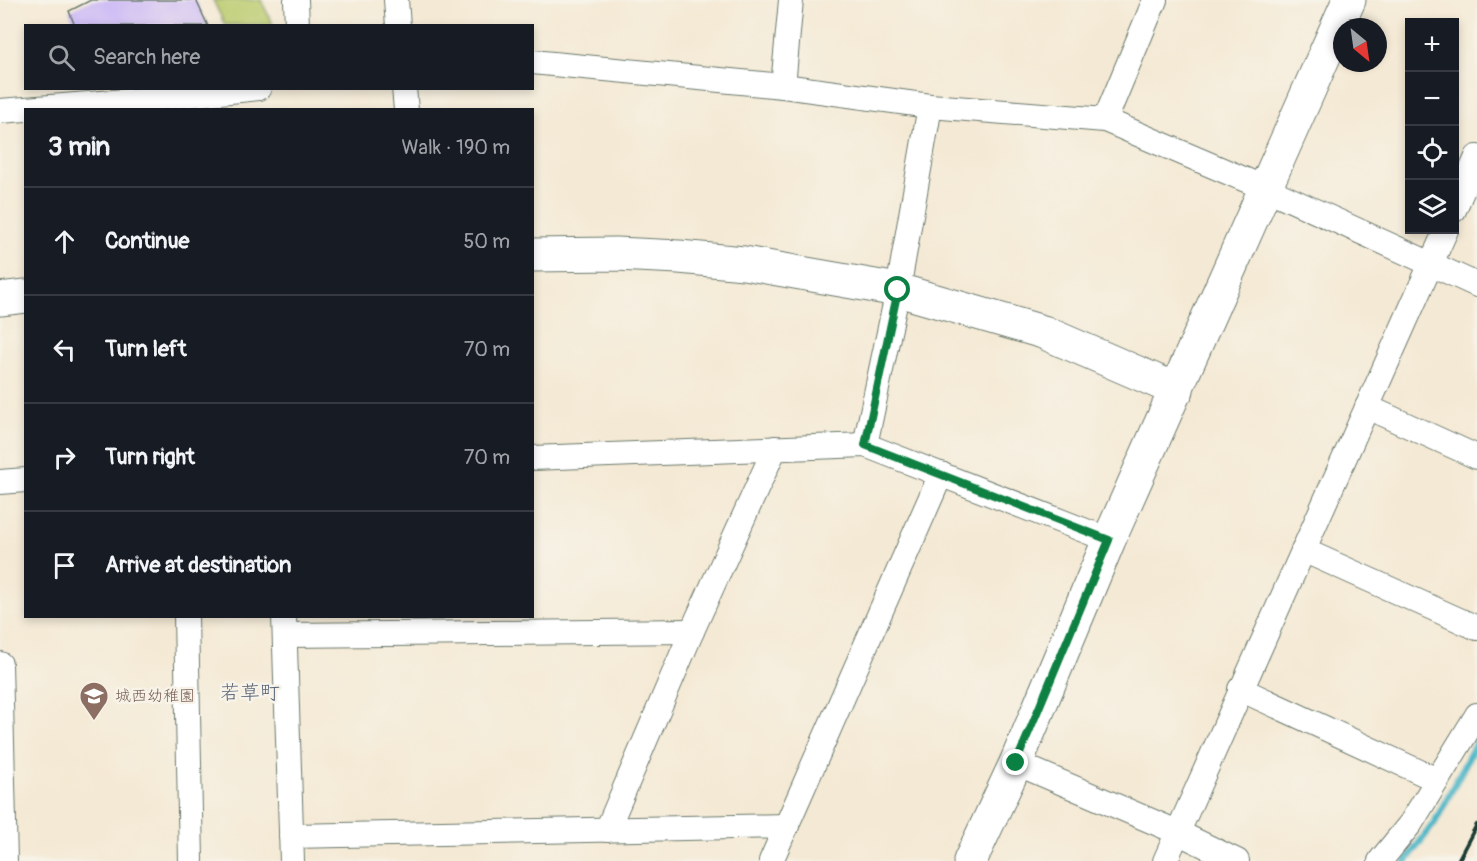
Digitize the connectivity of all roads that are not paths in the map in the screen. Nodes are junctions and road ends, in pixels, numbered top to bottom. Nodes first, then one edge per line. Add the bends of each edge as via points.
1 (296, 0) edge
2 (396, 0) edge
3 (791, 0) edge
4 (1155, 0) edge
5 (1349, 0) edge
6 (297, 24) edge
7 (398, 24) edge
8 (534, 62) edge
9 (783, 86) junction
10 (246, 90) edge
11 (404, 90) edge
12 (152, 104) edge
13 (930, 106) junction
14 (61, 108) edge
15 (406, 108) edge
16 (24, 110) edge
17 (0, 111) edge
18 (1106, 120) junction
19 (1477, 157) edge
20 (1267, 189) junction
21 (1459, 200) edge
22 (1444, 234) edge
23 (534, 255) edge
24 (1432, 263) junction
25 (1477, 285) edge
26 (898, 290) junction
27 (24, 296) edge
28 (0, 299) edge
29 (1177, 390) junction
30 (1367, 407) junction
31 (865, 445) junction
32 (775, 448) junction
33 (1477, 457) edge
34 (534, 458) edge
35 (941, 474) junction
36 (24, 480) edge
37 (0, 482) edge
38 (1109, 540) junction
39 (1303, 550) junction
40 (186, 618) edge
41 (284, 626) edge
42 (1477, 628) edge
43 (692, 631) junction
44 (0, 664) edge
45 (1240, 689) junction
46 (1477, 715) edge
47 (1016, 763) junction
48 (1437, 780) junction
49 (787, 826) junction
50 (608, 830) junction
51 (1177, 832) junction
52 (291, 836) junction
53 (5, 861) edge
54 (191, 861) edge
55 (292, 861) edge
56 (771, 861) edge
57 (970, 861) edge
58 (1165, 861) edge
59 (1237, 861) edge
60 (1380, 861) edge

1 - 6 street
2 - 7 street
3 - 9 street
4 - 18 street
5 - 20 street
8 - 9 street
9 - 13 street
10 - 12 street
11 - 15 street
12 - 14 street
13 - 18 street
13 - 26 street
16 - 17 street
18 - 20 street
19 - 21 street
20 - 24 street
20 - 29 street
22 - 24 street
23 - 26 street via 616,254 744,263
24 - 25 street
24 - 30 street
26 - 29 street via 1043,332
26 - 31 street
27 - 28 street
29 - 38 street
30 - 33 street
30 - 39 street
31 - 32 street
31 - 35 street
32 - 34 street
32 - 43 street
35 - 38 street
35 - 49 street
36 - 37 street
38 - 47 street
39 - 42 street
39 - 45 street
40 - 54 street
41 - 43 street
41 - 52 street
43 - 50 street
44 - 53 street
45 - 48 street
45 - 51 street
46 - 48 street
47 - 51 street
47 - 57 street
48 - 60 street via 1411,823
49 - 50 street
49 - 56 street
50 - 52 street
51 - 58 street
51 - 59 street
52 - 55 street

